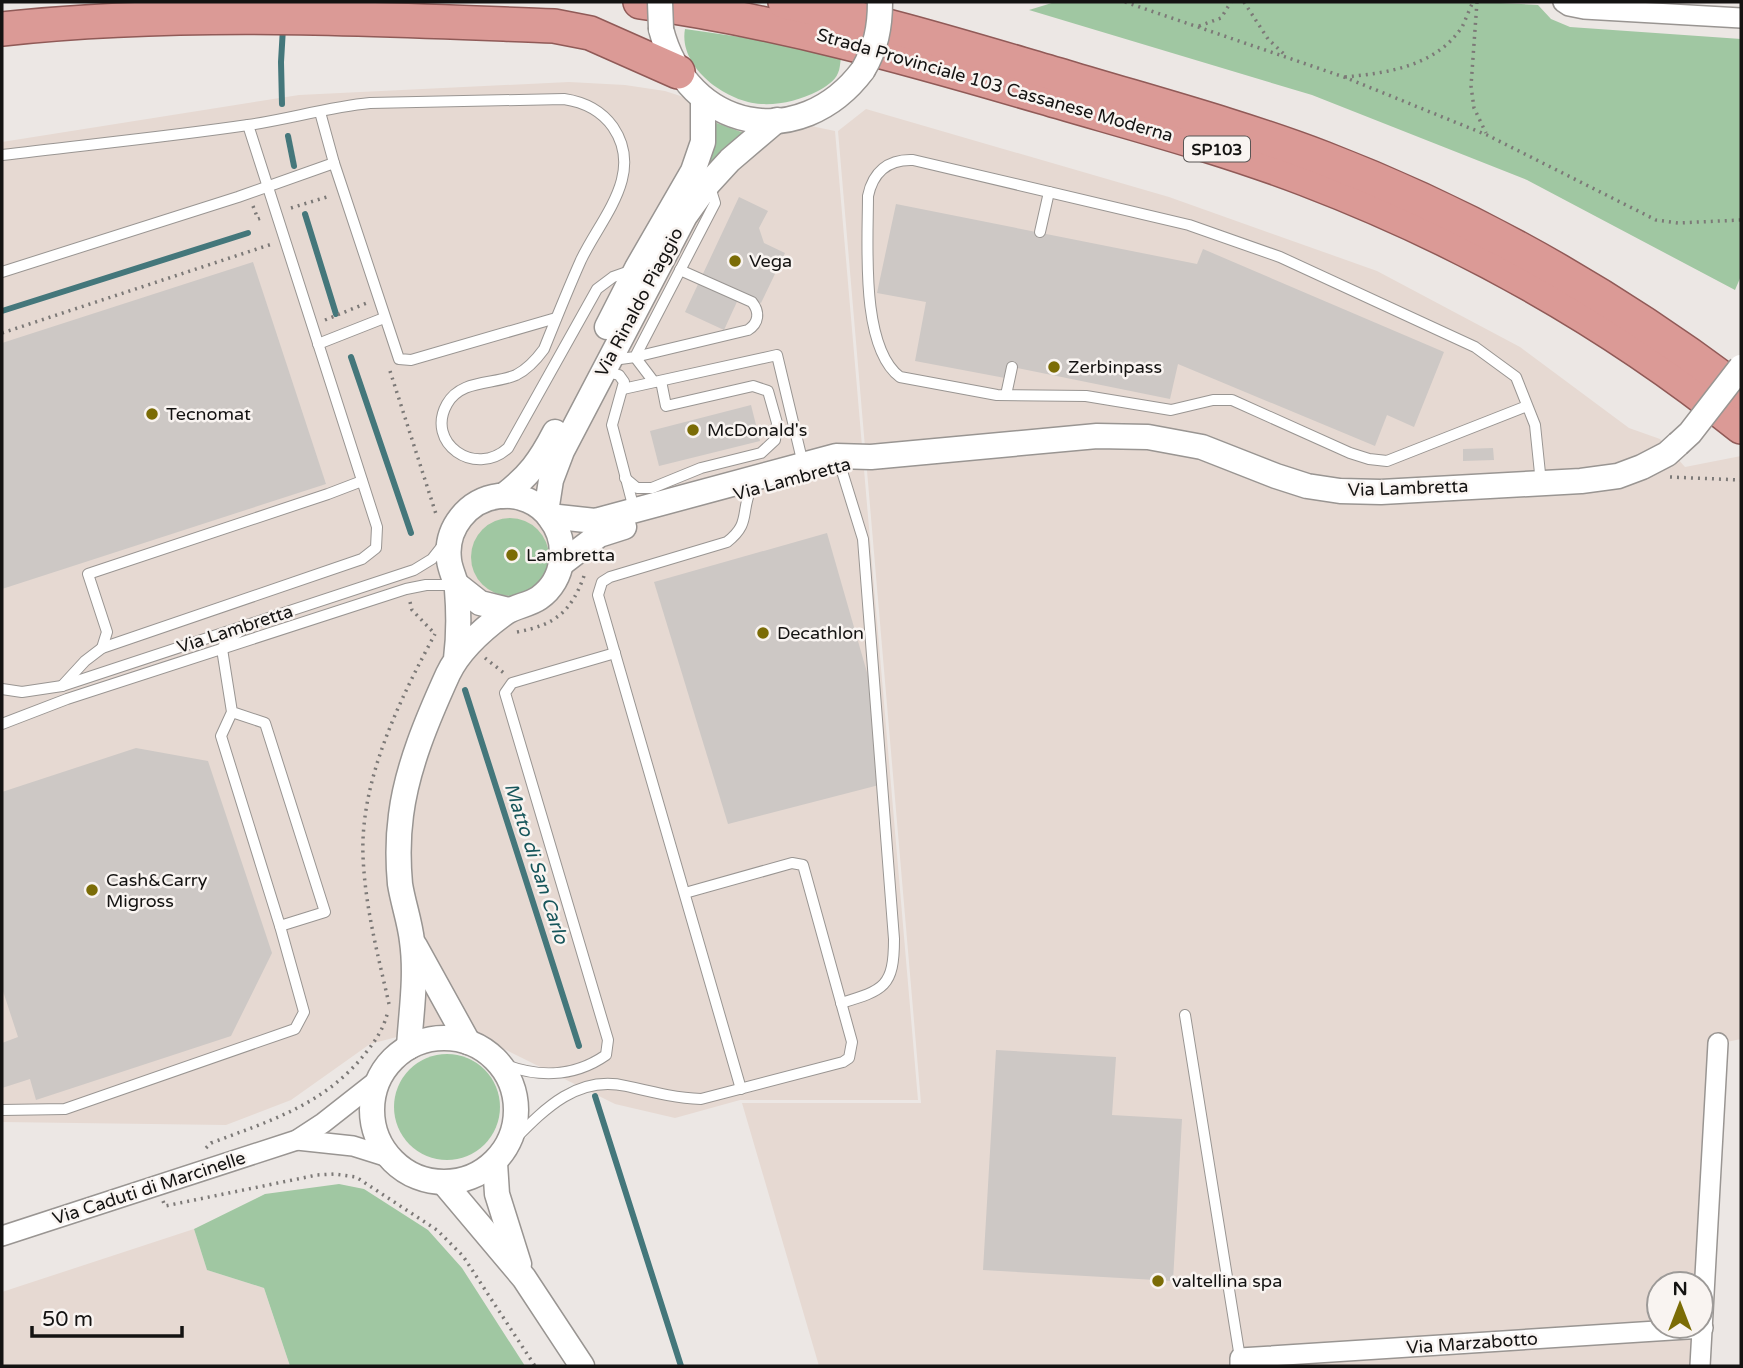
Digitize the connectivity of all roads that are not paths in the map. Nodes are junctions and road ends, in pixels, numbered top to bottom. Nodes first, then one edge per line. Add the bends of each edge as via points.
1 (640, 2) edge
2 (660, 2) edge
3 (785, 2) edge
4 (880, 2) edge
5 (1563, 2) edge
6 (1741, 18) edge
7 (2, 29) edge
8 (678, 72) junction
9 (703, 100) junction
10 (320, 112) junction
11 (777, 120) junction
12 (248, 125) junction
13 (2, 155) edge
14 (334, 163) junction
15 (708, 184) junction
16 (268, 187) junction
17 (1049, 192) junction
18 (1040, 232) dead end
19 (637, 268) junction
20 (680, 270) junction
21 (2, 272) edge
22 (384, 318) junction
23 (556, 318) junction
24 (318, 344) junction
25 (635, 356) junction
26 (606, 366) junction
27 (1012, 367) dead end
28 (1741, 367) edge
29 (657, 382) junction
30 (623, 389) junction
31 (1741, 392) edge
32 (1006, 395) junction
33 (1527, 405) junction
34 (1741, 427) edge
35 (871, 457) junction
36 (803, 464) junction
37 (841, 467) junction
38 (1540, 476) junction
39 (625, 478) junction
40 (362, 481) junction
41 (750, 491) junction
42 (503, 495) junction
43 (636, 512) junction
44 (547, 514) junction
45 (442, 529) junction
46 (561, 564) junction
47 (456, 584) junction
48 (509, 610) junction
49 (249, 625) junction
50 (102, 648) junction
51 (222, 649) junction
52 (465, 652) junction
53 (615, 653) junction
54 (62, 686) junction
55 (2, 689) edge
56 (232, 712) junction
57 (2, 724) edge
58 (685, 893) junction
59 (280, 926) junction
60 (413, 943) junction
61 (841, 1003) junction
62 (1185, 1015) dead end
63 (468, 1042) junction
64 (1718, 1043) dead end
65 (409, 1047) junction
66 (498, 1062) junction
67 (379, 1079) junction
68 (741, 1089) junction
69 (2, 1110) edge
70 (297, 1140) junction
71 (501, 1155) junction
72 (388, 1157) junction
73 (444, 1183) junction
74 (2, 1236) edge
75 (1706, 1270) edge
76 (524, 1278) junction
77 (1645, 1332) edge
78 (1702, 1340) edge
79 (1240, 1362) edge
80 (582, 1366) edge
81 (1700, 1366) edge

1 - 34 highway, Strada Provinciale 103 Cassanese Moderna / SP103 via 861,45 1180,137 1304,178 1425,230 1541,290 1651,360
2 - 8 street, bridge via 661,29
3 - 31 highway, Strada Provinciale 103 Cassanese Moderna / SP103 via 910,32 1226,124 1350,169 1441,208 1558,270 1643,321
4 - 11 street, bridge via 876,42 863,70 843,94 798,118
5 - 6 street via 1584,9
7 - 8 highway via 190,17 554,26 590,33
8 - 9 street
9 - 11 street via 738,117
9 - 19 street, Via Rinaldo Piaggio via 703,142 694,171
10 - 12 lane
10 - 14 lane
10 - 23 lane via 370,103 564,99 583,103 603,115 620,138 624,175
11 - 15 street, Via Rinaldo Piaggio
12 - 13 lane
12 - 16 lane
14 - 16 lane
14 - 22 lane
15 - 20 lane via 715,203
15 - 26 street, Via Rinaldo Piaggio via 685,216
16 - 21 lane
16 - 24 lane
17 - 18 lane
17 - 32 lane via 913,160 892,162 875,175 868,196 869,293 889,369 900,377
17 - 33 lane via 1189,225 1280,257 1475,347 1516,377
19 - 23 lane via 597,289 508,447 485,460 458,453 443,428 448,402 466,387 525,370 544,349
19 - 42 street, Via Rinaldo Piaggio via 537,466
20 - 25 lane
20 - 25 lane via 752,302 757,321 748,330
22 - 23 lane via 399,359
22 - 24 lane
24 - 40 lane
25 - 26 lane
25 - 29 lane
26 - 30 lane via 619,375
26 - 44 street, Via Rinaldo Piaggio via 562,450 551,480
27 - 32 lane
28 - 38 street, Via Lambretta, bridge via 1690,433 1642,467 1595,479
29 - 30 lane
29 - 36 lane via 777,355
29 - 39 lane via 666,405 754,386 763,388 768,391 777,423 775,440 761,453 701,468 652,488 637,488
30 - 39 lane via 612,420
32 - 33 lane via 1086,396 1171,410 1232,400 1350,453 1387,460
33 - 38 lane via 1535,425
35 - 36 street, Via Lambretta via 836,456
35 - 37 street, Via Lambretta
35 - 38 street, Via Lambretta via 1133,436 1190,443 1292,481 1340,491 1381,492
36 - 43 street, Via Lambretta
37 - 41 street, Via Lambretta
37 - 61 lane via 863,539 894,939 892,971 884,986
39 - 43 lane
40 - 50 lane via 377,527 376,548 362,559
40 - 50 lane via 88,575 107,632
41 - 46 street, Via Lambretta via 599,535
41 - 53 lane via 745,520 727,542 610,577 600,586 598,595
42 - 44 street via 527,499
42 - 45 street, Via Rinaldo Piaggio via 477,503
43 - 44 street, Via Lambretta via 595,522
44 - 46 street via 561,538
45 - 47 street
45 - 49 lane, Via Lambretta via 432,559 414,570
46 - 48 street via 542,596
47 - 48 street via 480,603
47 - 51 lane, Via Lambretta via 406,589
47 - 52 street
48 - 52 street
49 - 51 lane
49 - 54 lane, Via Lambretta
50 - 54 lane
51 - 56 lane
51 - 57 lane, Via Lambretta
52 - 60 street via 417,752 401,816 400,883
53 - 58 lane
53 - 66 lane via 515,682 506,689 608,1040 607,1055 576,1070 554,1073 520,1071
54 - 55 lane, Via Lambretta via 22,692
56 - 59 lane via 221,736
56 - 59 lane via 265,723 325,912
58 - 61 lane via 792,863 803,865
58 - 68 lane
59 - 69 lane via 304,1012 295,1029 65,1109
60 - 63 street
60 - 65 street
61 - 68 lane via 852,1042 849,1058
62 - 79 lane
63 - 65 street via 442,1038
63 - 66 street
64 - 75 street
65 - 67 street via 391,1061
66 - 71 street via 512,1084 517,1110
67 - 70 street, Via Caduti di Marcinelle
67 - 72 street via 372,1105 373,1124
68 - 71 lane via 701,1099 624,1085 580,1087 558,1098
70 - 72 street, Via Caduti di Marcinelle via 342,1144
70 - 74 street, Via Caduti di Marcinelle
71 - 73 street via 471,1178
71 - 76 street via 497,1194
72 - 73 street via 413,1176
73 - 76 street
76 - 80 street
77 - 79 street, Via Marzabotto
78 - 81 street

